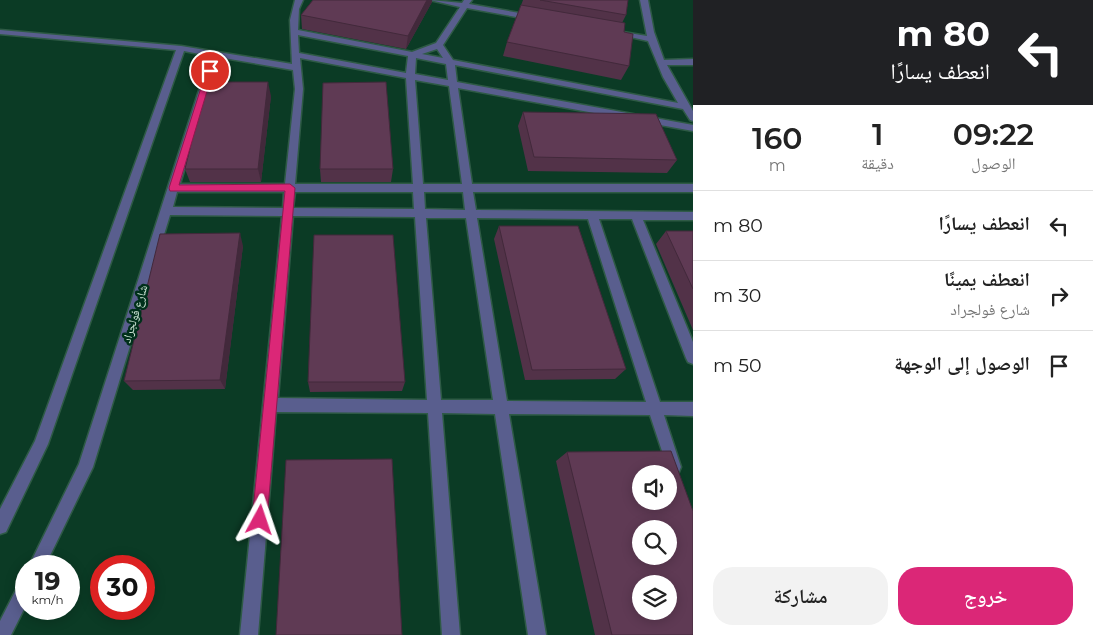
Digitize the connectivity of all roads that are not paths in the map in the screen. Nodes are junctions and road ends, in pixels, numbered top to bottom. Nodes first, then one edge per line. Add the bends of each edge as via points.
1 (299, 0) edge
2 (434, 0) edge
3 (644, 0) edge
4 (466, 3) edge
5 (543, 20) edge
6 (0, 32) edge
7 (294, 32) junction
8 (612, 32) edge
9 (652, 39) junction
10 (439, 45) junction
11 (181, 48) junction
12 (215, 54) junction
13 (295, 55) junction
14 (412, 55) junction
15 (450, 62) junction
16 (693, 62) edge
17 (662, 63) junction
18 (298, 68) junction
19 (410, 76) junction
20 (451, 84) junction
21 (685, 106) junction
22 (693, 118) edge
23 (693, 128) edge
24 (174, 188) junction
25 (290, 188) junction
26 (419, 188) junction
27 (468, 188) junction
28 (693, 188) edge
29 (166, 211) junction
30 (287, 212) junction
31 (420, 214) junction
32 (471, 214) junction
33 (592, 215) junction
34 (636, 216) junction
35 (693, 216) edge
36 (693, 358) edge
37 (270, 405) junction
38 (434, 406) junction
39 (502, 407) junction
40 (655, 408) junction
41 (693, 408) edge
42 (678, 480) edge
43 (0, 526) edge
44 (42, 555) edge
45 (15, 610) edge
46 (2, 635) edge
47 (249, 635) edge
48 (451, 635) edge
49 (537, 635) edge

1 - 7 street via 295,7
2 - 4 street
3 - 9 street
4 - 5 street
4 - 10 street
6 - 11 street
7 - 13 street
7 - 14 street
8 - 9 street
9 - 17 street
10 - 14 street
10 - 15 street
11 - 12 street
11 - 43 street via 42,444
12 - 18 street
12 - 24 street, شارع فولجراد
13 - 18 street
13 - 19 street
14 - 15 street
14 - 19 street
15 - 20 street
15 - 21 street
16 - 17 street
17 - 21 street
18 - 25 street via 300,89
19 - 20 street
19 - 26 street
20 - 23 street
20 - 27 street
21 - 22 street
24 - 25 street
24 - 29 street, شارع فولجراد
25 - 26 street
25 - 30 street
26 - 27 street
26 - 31 street
27 - 28 street
27 - 32 street
29 - 30 street
29 - 44 street, شارع فولجراد via 86,467
30 - 31 street
30 - 37 street
31 - 32 street
31 - 38 street
32 - 33 street
32 - 39 street
33 - 34 street
33 - 40 street
34 - 35 street
34 - 36 street
37 - 38 street
37 - 47 street
38 - 39 street
38 - 48 street
39 - 40 street
39 - 49 street
40 - 41 street
40 - 42 street
45 - 46 street

